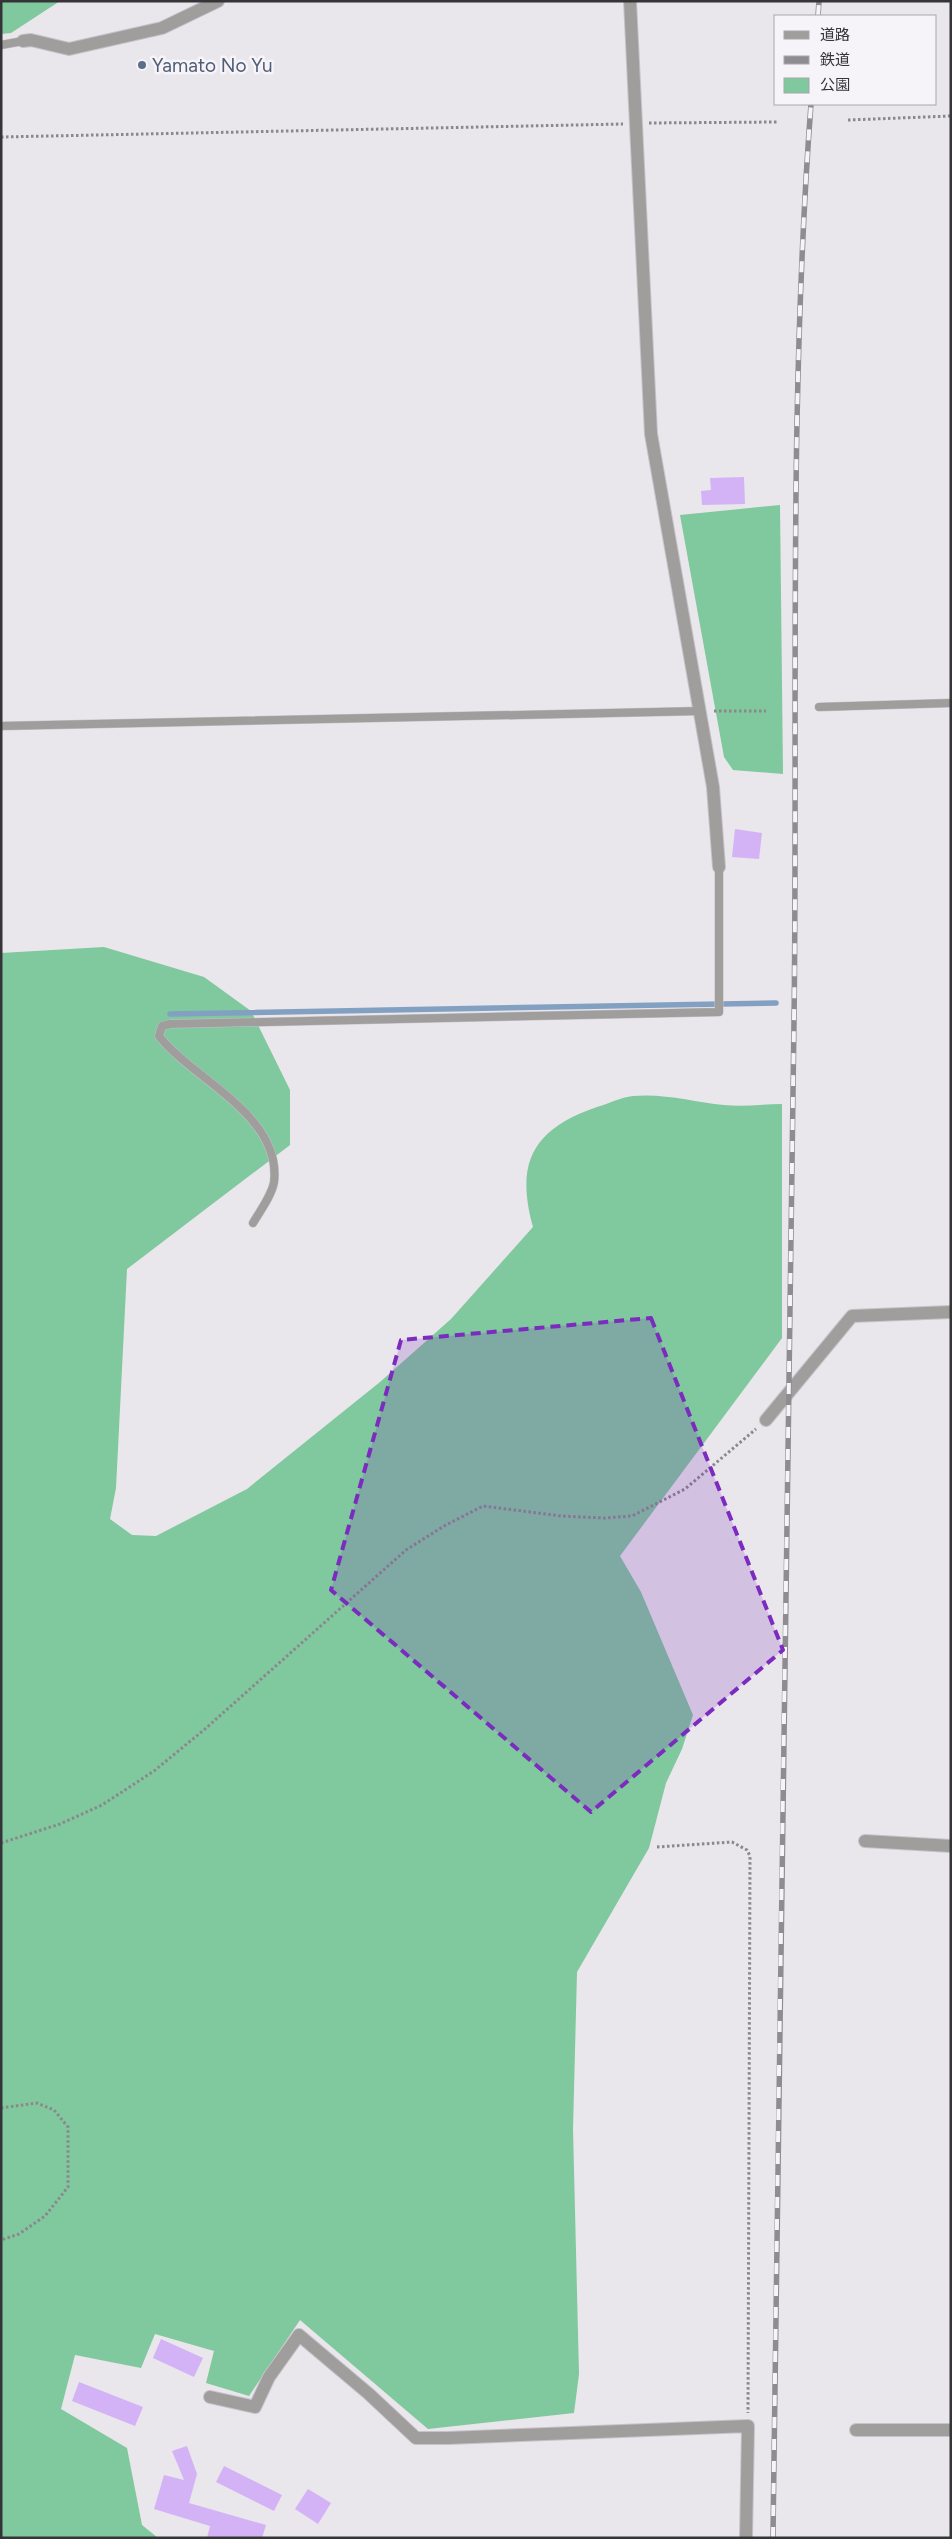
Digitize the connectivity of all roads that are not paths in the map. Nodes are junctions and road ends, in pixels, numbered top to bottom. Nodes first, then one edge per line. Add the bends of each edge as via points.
1 (218, 1) edge
2 (630, 1) edge
3 (23, 41) joint
4 (1, 45) edge
5 (951, 703) edge
6 (819, 707) dead end
7 (701, 711) junction
8 (1, 726) edge
9 (719, 866) joint
10 (253, 1223) dead end
11 (951, 1312) edge
12 (766, 1420) road end
13 (865, 1841) dead end
14 (951, 1846) edge
15 (210, 2397) dead end
16 (856, 2430) dead end
17 (951, 2430) edge
18 (746, 2538) edge

1 - 3 street via 162,28 68,49
2 - 7 street via 651,434
3 - 4 lane
5 - 6 lane
7 - 8 lane
7 - 9 street via 713,788
9 - 10 lane via 719,1012 162,1026 159,1036 168,1048 224,1091 250,1118 267,1145 273,1161 274,1183
11 - 12 street via 852,1316
13 - 14 street
15 - 18 street via 255,2407 269,2377 299,2335 416,2438 748,2426
16 - 17 street

